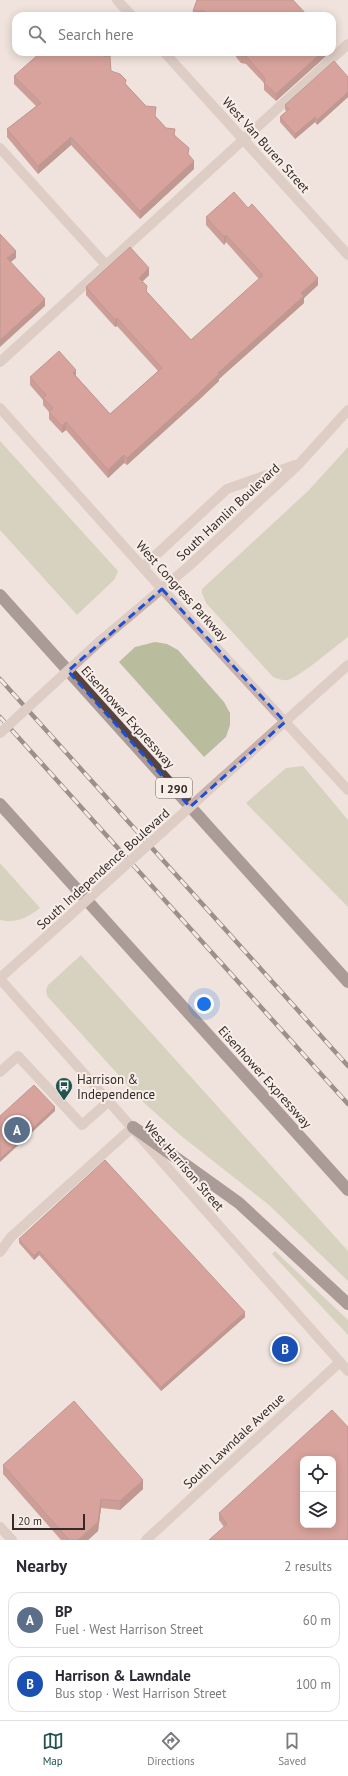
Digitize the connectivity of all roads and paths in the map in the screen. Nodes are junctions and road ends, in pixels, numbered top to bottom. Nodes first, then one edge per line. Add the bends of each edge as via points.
1 (117, 0) edge
2 (128, 12) edge
3 (348, 44) edge
4 (336, 55) edge
5 (168, 56) edge
6 (335, 56) edge
7 (243, 140) junction
8 (0, 148) edge
9 (348, 255) edge
10 (106, 265) junction
11 (0, 362) edge
12 (0, 408) edge
13 (348, 410) edge
14 (299, 464) junction
15 (142, 567) junction
16 (162, 589) junction
17 (0, 595) edge
18 (348, 665) edge
19 (284, 722) junction
20 (0, 733) edge
21 (348, 790) edge
22 (0, 804) edge
23 (0, 979) edge
24 (348, 982) edge
25 (0, 1072) edge
26 (109, 1101) junction
27 (133, 1128) junction
28 (348, 1190) edge
29 (0, 1252) edge
30 (348, 1304) edge
31 (340, 1362) junction
32 (348, 1371) edge
33 (0, 1527) edge
34 (12, 1540) edge
35 (146, 1540) edge

1 - 2 street
3 - 4 street
5 - 7 street, West Van Buren Street
6 - 7 street
7 - 9 street, West Van Buren Street
7 - 10 street
8 - 10 street
10 - 11 street
12 - 15 street, West Congress Parkway
13 - 14 street, South Hamlin Boulevard
14 - 15 street via 227,488
14 - 16 street, South Hamlin Boulevard
15 - 16 street, West Congress Parkway
16 - 19 street, West Congress Parkway
16 - 20 street, South Hamlin Boulevard, bridge via 100,641
17 - 24 highway, Eisenhower Expressway / I 290
18 - 19 street
19 - 21 street, West Congress Parkway
19 - 23 street, South Independence Boulevard, bridge
22 - 28 highway, Eisenhower Expressway
23 - 26 street, West Harrison Street
25 - 26 street via 18,1056 82,1125
26 - 27 street, West Harrison Street
27 - 29 street via 11,1237
27 - 30 highway via 239,1203
27 - 31 street, West Harrison Street
31 - 32 street, West Harrison Street
31 - 35 street, South Lawndale Avenue
33 - 34 street

